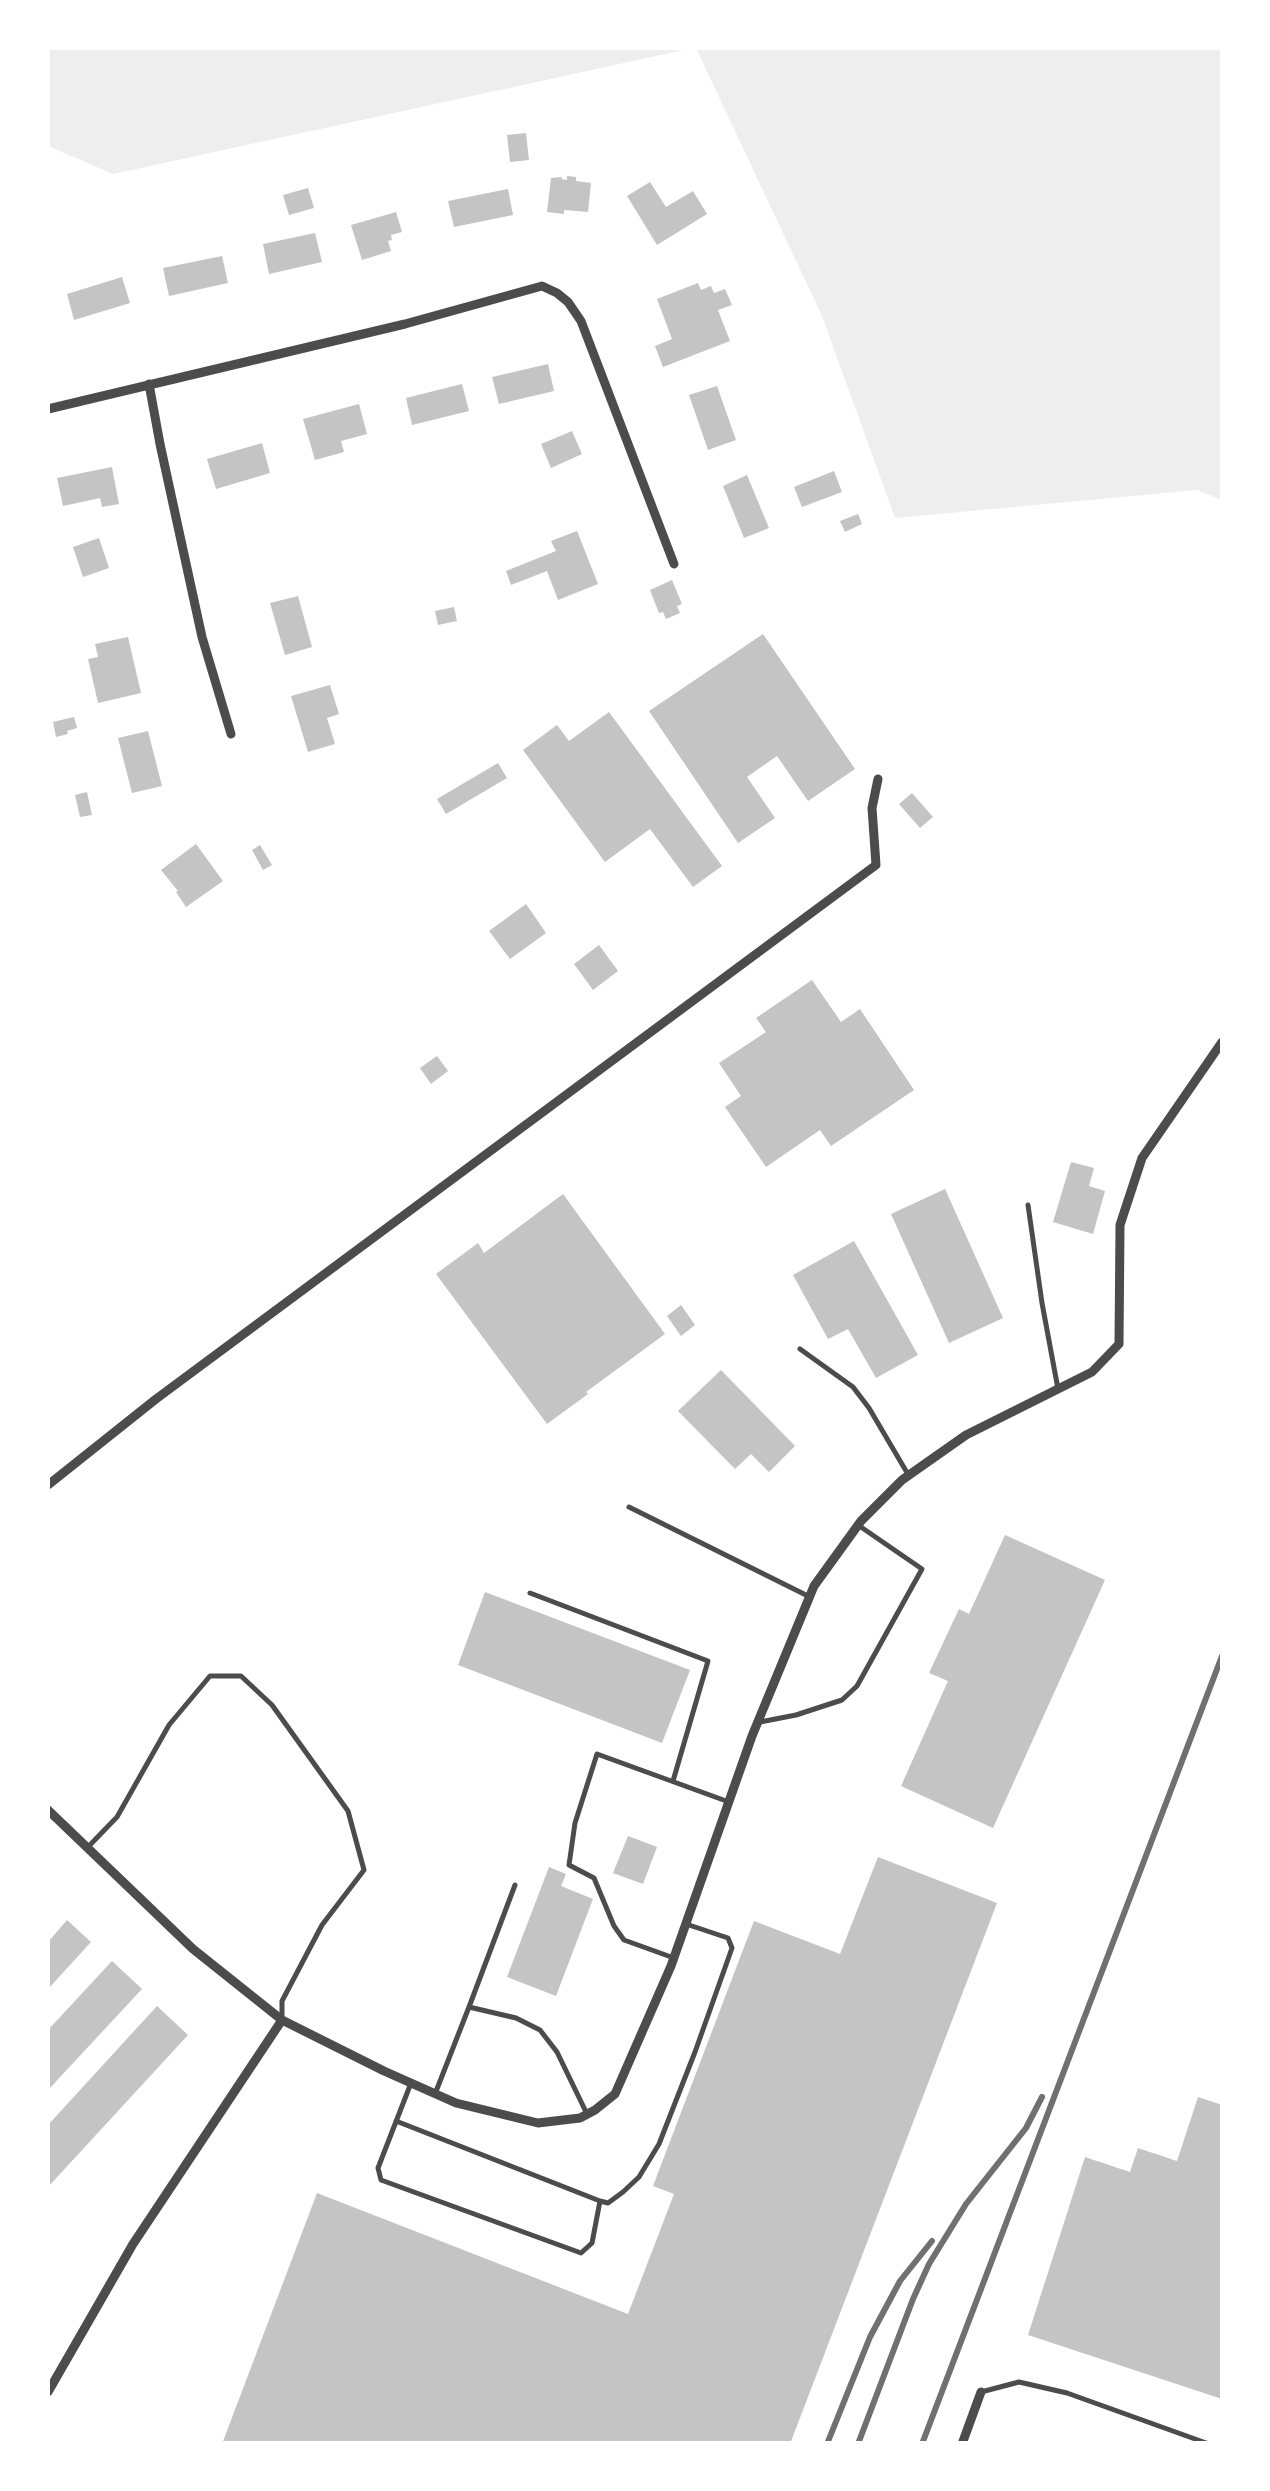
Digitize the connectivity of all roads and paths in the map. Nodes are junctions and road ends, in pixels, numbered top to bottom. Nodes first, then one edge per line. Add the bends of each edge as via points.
1 (149, 384) junction
2 (48, 409) edge
3 (674, 564) dead end
4 (232, 734) dead end
5 (878, 779) dead end
6 (1222, 1042) edge
7 (1028, 1205) dead end
8 (800, 1350) dead end
9 (1058, 1389) junction
10 (908, 1476) junction
11 (48, 1485) edge
12 (629, 1507) dead end
13 (858, 1526) junction
14 (530, 1593) dead end
15 (810, 1597) junction
16 (758, 1722) junction
17 (673, 1781) junction
18 (729, 1802) junction
19 (48, 1810) edge
20 (87, 1848) junction
21 (516, 1884) dead end
22 (686, 1924) junction
23 (674, 1958) junction
24 (469, 2007) junction
25 (282, 2020) junction
26 (411, 2084) junction
27 (435, 2094) junction
28 (587, 2114) junction
29 (396, 2122) junction
30 (600, 2201) junction
31 (48, 2392) edge
32 (981, 2392) joint
33 (962, 2444) edge
34 (1209, 2444) edge

1 - 2 street
1 - 3 street via 542,286 557,292 581,321
1 - 4 street via 202,636
5 - 11 street via 872,808 876,866
6 - 9 street via 1142,1158 1120,1225 1118,1344 1092,1372
7 - 9 lane
8 - 10 lane via 853,1387
9 - 10 street via 966,1435
10 - 13 street
12 - 15 lane
13 - 15 street
13 - 16 lane via 922,1569 857,1686 842,1700
14 - 17 lane via 708,1661
15 - 16 street
16 - 18 street
17 - 18 lane
17 - 23 lane via 597,1754 569,1865 594,1878 624,1940
18 - 22 street
19 - 20 street
20 - 25 street via 193,1949
20 - 25 lane via 117,1817 169,1725 210,1676 241,1676 272,1705 348,1810 364,1870 322,1925 282,2001
21 - 24 lane
22 - 23 street
22 - 30 lane via 728,1938 732,1948 659,2144 623,2192
23 - 28 street via 615,2094
24 - 27 lane
24 - 28 lane via 540,2030
25 - 26 street
25 - 31 street via 133,2244
26 - 27 street
26 - 29 lane
27 - 28 street via 538,2122
29 - 30 lane
29 - 30 lane via 378,2168 381,2180 581,2253 592,2242
32 - 33 street
32 - 34 lane via 1019,2382

